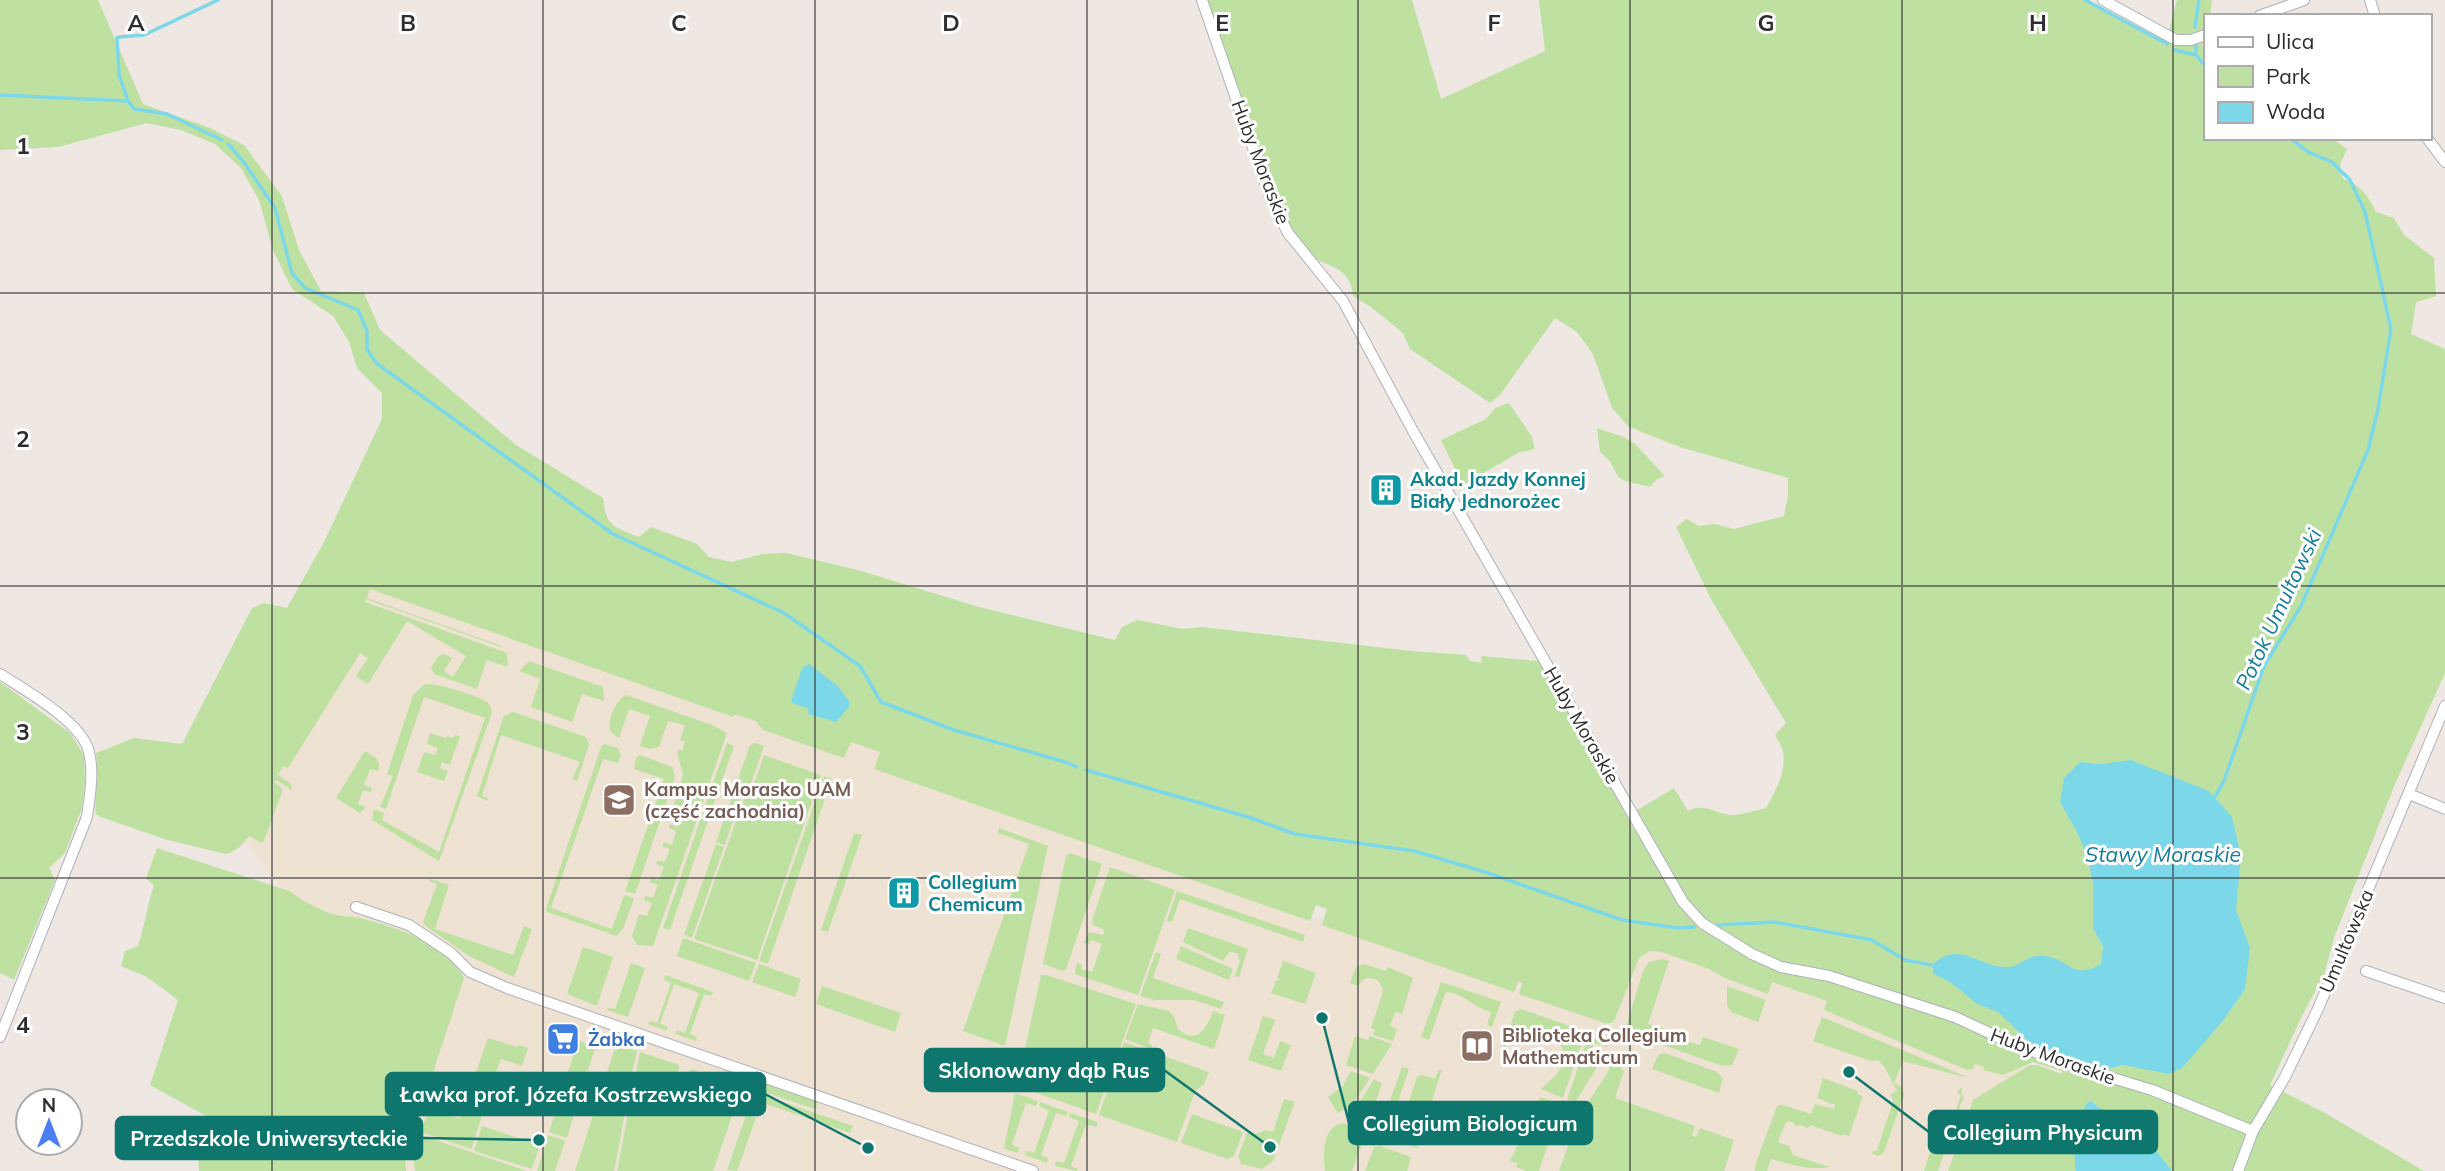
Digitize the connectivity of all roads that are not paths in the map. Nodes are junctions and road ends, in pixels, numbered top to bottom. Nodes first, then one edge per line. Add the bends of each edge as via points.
1 (1202, 0) edge
2 (2103, 0) edge
3 (2304, 0) edge
4 (2265, 14) edge
5 (2204, 35) edge
6 (2428, 140) edge
7 (2445, 162) edge
8 (0, 674) edge
9 (2445, 706) edge
10 (2409, 794) junction
11 (2445, 809) edge
12 (356, 907) dead end
13 (2366, 971) dead end
14 (2445, 998) edge
15 (0, 1037) edge
16 (2253, 1131) junction
17 (1033, 1171) edge
18 (2238, 1171) edge

1 - 16 street, Huby Moraskie via 1270,197 1288,233 1343,301 1676,890 1702,923 1781,967 1829,976 1955,1017 2011,1043 2152,1090
2 - 5 street via 2176,40
3 - 4 street
6 - 7 street
8 - 15 street via 77,730 88,750 91,779 87,817
9 - 10 street, Umultowska
10 - 11 street
10 - 16 street, Umultowska via 2318,1009
12 - 17 street via 409,925 470,972 507,988
13 - 14 street
16 - 18 street, Umultowska

